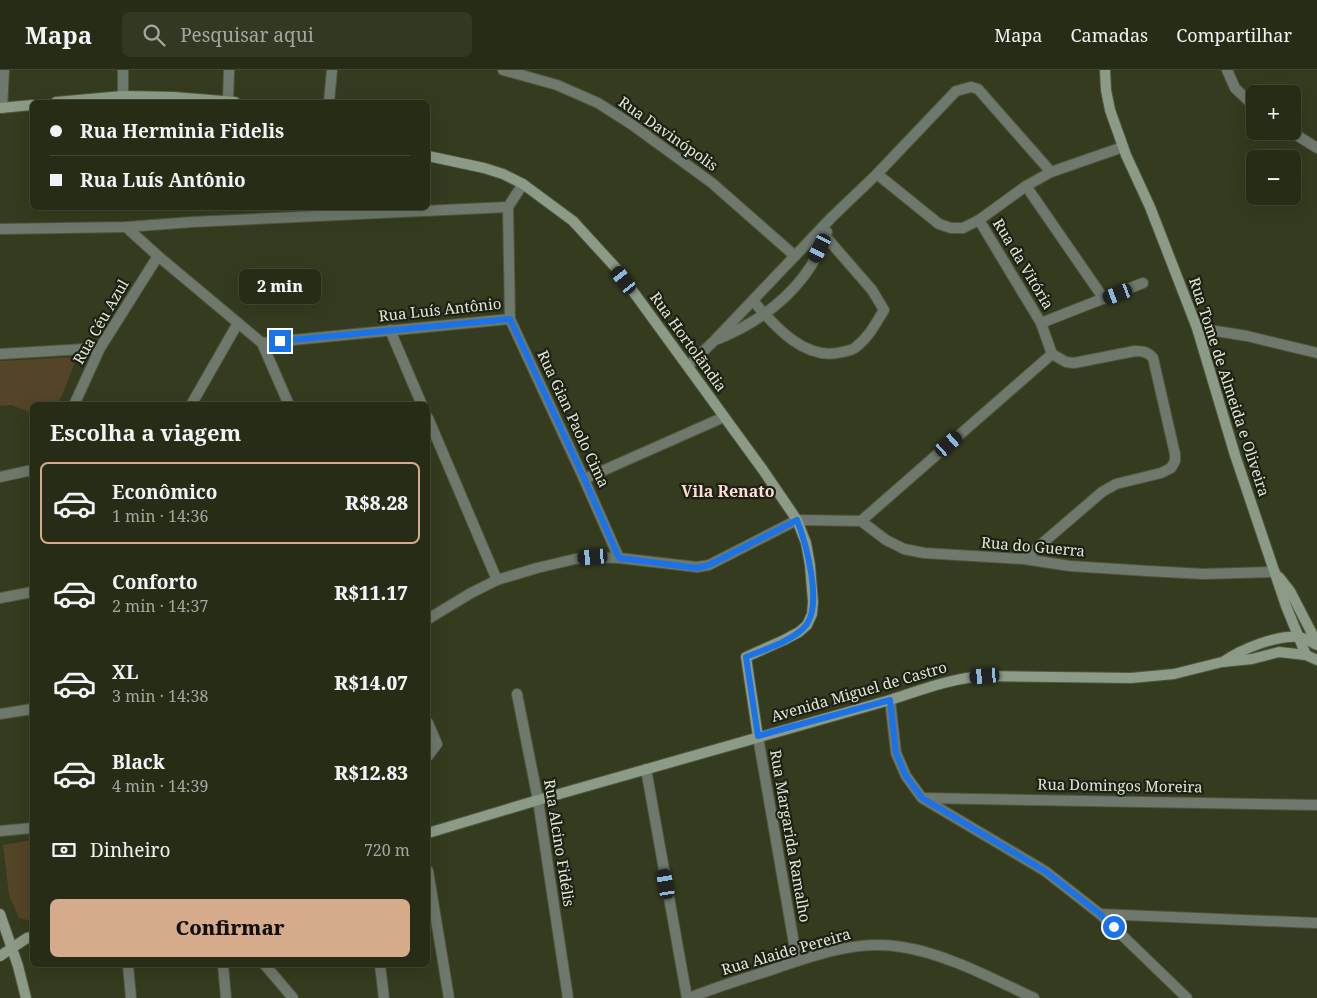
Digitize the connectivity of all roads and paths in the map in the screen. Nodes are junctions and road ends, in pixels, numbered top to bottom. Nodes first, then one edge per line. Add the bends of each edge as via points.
1 (4, 70) edge
2 (123, 70) edge
3 (229, 70) edge
4 (332, 70) edge
5 (503, 70) edge
6 (1105, 70) edge
7 (1227, 70) edge
8 (123, 96) junction
9 (1246, 98) edge
10 (78, 100) edge
11 (212, 100) edge
12 (232, 100) edge
13 (330, 100) edge
14 (30, 105) edge
15 (1, 108) edge
16 (1301, 138) edge
17 (1123, 147) junction
18 (1317, 148) edge
19 (430, 156) edge
20 (1051, 172) junction
21 (877, 174) junction
22 (523, 184) junction
23 (1026, 186) junction
24 (508, 207) junction
25 (979, 220) junction
26 (126, 227) junction
27 (0, 230) edge
28 (822, 234) junction
29 (158, 256) junction
30 (795, 256) junction
31 (1143, 282) dead end
32 (1104, 299) junction
33 (753, 301) junction
34 (765, 315) junction
35 (510, 319) junction
36 (238, 323) junction
37 (1041, 323) junction
38 (1197, 328) junction
39 (390, 330) junction
40 (715, 340) junction
41 (262, 343) junction
42 (100, 348) junction
43 (1317, 353) edge
44 (0, 354) edge
45 (1052, 354) junction
46 (688, 366) junction
47 (75, 402) edge
48 (193, 402) edge
49 (288, 402) edge
50 (421, 402) edge
51 (724, 417) junction
52 (430, 423) edge
53 (30, 470) edge
54 (0, 477) edge
55 (584, 478) junction
56 (797, 520) junction
57 (861, 521) junction
58 (619, 558) junction
59 (1024, 560) junction
60 (1275, 572) junction
61 (497, 580) junction
62 (30, 592) edge
63 (0, 598) edge
64 (1298, 604) junction
65 (430, 618) edge
66 (1317, 625) edge
67 (1300, 637) junction
68 (1317, 644) edge
69 (1306, 655) junction
70 (746, 657) joint
71 (1317, 660) edge
72 (1222, 662) junction
73 (517, 694) dead end
74 (890, 700) junction
75 (30, 709) edge
76 (0, 714) edge
77 (430, 728) edge
78 (758, 736) junction
79 (430, 753) edge
80 (646, 769) junction
81 (922, 798) junction
82 (538, 800) junction
83 (1317, 805) edge
84 (30, 828) edge
85 (0, 830) edge
86 (430, 832) edge
87 (430, 884) edge
88 (0, 914) edge
89 (1100, 914) junction
90 (1317, 922) edge
91 (30, 938) edge
92 (12, 948) junction
93 (0, 956) edge
94 (797, 961) junction
95 (128, 967) edge
96 (223, 967) edge
97 (267, 967) edge
98 (379, 967) edge
99 (26, 998) edge
100 (131, 998) edge
101 (226, 998) edge
102 (293, 998) edge
103 (384, 998) edge
104 (448, 998) edge
105 (568, 998) edge
106 (688, 998) edge
107 (1034, 998) edge
108 (1187, 998) edge

1 - 15 street
2 - 8 street
3 - 12 street
4 - 13 street
5 - 30 street, Rua Davinópolis via 558,84 598,103 631,124 712,183
6 - 17 street, Rua Tome de Almeida e Oliveira via 1110,110
7 - 9 street via 1235,88
8 - 10 street
8 - 11 street
14 - 15 street
16 - 18 street
17 - 20 street
17 - 38 street, Rua Tome de Almeida e Oliveira
19 - 22 street, Rua Hortolãndia via 484,168
20 - 21 street via 978,90 971,87 956,90
20 - 23 street
21 - 25 street, Rua da Vitória via 939,224 963,228
21 - 28 street via 832,217
22 - 24 street
22 - 46 street, Rua Hortolãndia via 573,220 601,250
23 - 25 street
23 - 32 street
24 - 26 street
24 - 35 street, Rua Luís Antônio
25 - 37 street, Rua da Vitória
26 - 27 street
26 - 29 street
28 - 30 street
28 - 34 street via 815,260 801,280
28 - 34 street via 872,290 884,310 873,329 855,348 835,354 810,350
29 - 36 street
29 - 42 street, Rua Céu Azul
30 - 33 street
31 - 32 street
32 - 37 street
33 - 34 street
33 - 40 street
34 - 40 street via 741,330
35 - 39 street, Rua Luís Antônio
35 - 55 street, Rua Gian Paolo Cima
36 - 41 street
36 - 48 street
37 - 45 street, Rua da Vitória
38 - 43 street
38 - 60 street, Rua Tome de Almeida e Oliveira
39 - 41 street, Rua Luís Antônio
39 - 50 street
40 - 46 street
41 - 49 street
42 - 44 street
42 - 47 street, Rua Céu Azul
45 - 57 street
45 - 59 street via 1074,363 1135,351 1149,354 1153,358 1166,411 1175,461 1171,468 1161,473 1116,484 1102,492
46 - 51 street, Rua Hortolãndia
51 - 55 street
51 - 56 street, Rua Hortolãndia
52 - 61 street
53 - 54 street
55 - 58 street, Rua Gian Paolo Cima
56 - 57 street
56 - 58 street via 697,568
56 - 70 street, Rua Hortolãndia via 810,565 812,614 800,632
57 - 59 street, Rua do Guerra via 904,549
58 - 61 street via 575,559
59 - 60 street, Rua do Guerra via 1157,572
60 - 64 street, Rua Tome de Almeida e Oliveira
60 - 67 street, Rua Tome de Almeida e Oliveira
61 - 65 street
62 - 63 street
64 - 66 street
64 - 68 street, Rua Tome de Almeida e Oliveira
67 - 68 street
67 - 69 street, Rua Tome de Almeida e Oliveira
67 - 72 street, Avenida Miguel de Castro via 1281,638 1246,649
69 - 71 street, Avenida Miguel de Castro
69 - 72 street, Avenida Miguel de Castro via 1279,652
70 - 78 street, Rua Margarida Ramalho
72 - 74 street, Avenida Miguel de Castro via 1174,674 1131,678 966,677
73 - 82 street, Rua Alcino Fidélis
74 - 78 street, Avenida Miguel de Castro
74 - 81 street via 896,753 906,776
75 - 76 street
77 - 79 street via 437,744
78 - 80 street, Avenida Miguel de Castro
78 - 94 street, Rua Margarida Ramalho
80 - 82 street, Avenida Miguel de Castro
80 - 106 street
81 - 83 street, Rua Domingos Moreira
81 - 89 street via 1045,871
82 - 86 street, Avenida Miguel de Castro
82 - 105 street, Rua Alcino Fidélis
84 - 85 street
87 - 104 street
88 - 92 street
89 - 90 street
89 - 108 street
91 - 92 street
92 - 93 street
92 - 99 street
94 - 106 street, Rua Alaide Pereira
94 - 107 street, Rua Alaide Pereira via 844,948 886,944 925,952
95 - 100 street
96 - 101 street
97 - 102 street
98 - 103 street

